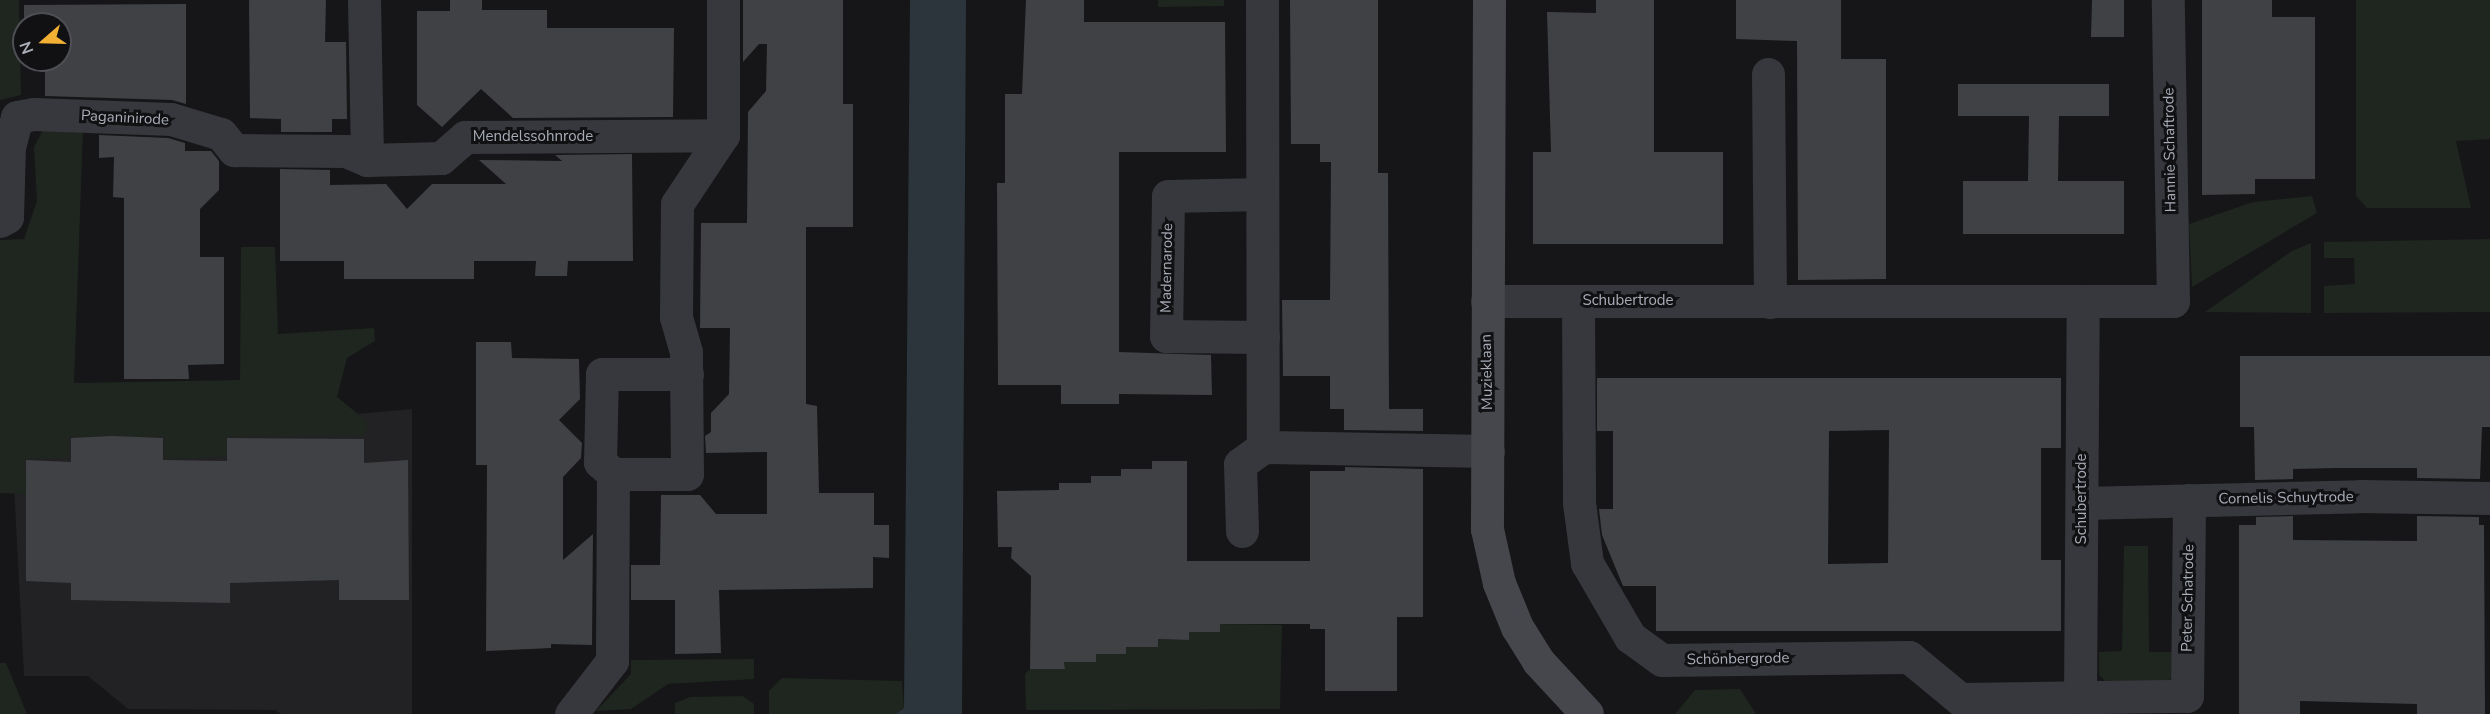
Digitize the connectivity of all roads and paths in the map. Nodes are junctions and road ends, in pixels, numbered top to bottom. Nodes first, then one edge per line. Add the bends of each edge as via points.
1 (364, 0) edge
2 (723, 0) edge
3 (1262, 0) edge
4 (1489, 0) edge
5 (2168, 0) edge
6 (1768, 74) dead end
7 (723, 135) junction
8 (367, 160) junction
9 (1262, 194) junction
10 (0, 221) edge
11 (1486, 301) junction
12 (1578, 301) junction
13 (2083, 301) junction
14 (2173, 301) joint
15 (1770, 302) junction
16 (1263, 337) junction
17 (687, 374) junction
18 (1263, 447) junction
19 (1488, 451) junction
20 (613, 474) junction
21 (2490, 498) edge
22 (2189, 500) junction
23 (2082, 503) junction
24 (1242, 531) dead end
25 (2187, 696) joint
26 (2080, 698) junction
27 (571, 714) edge
28 (1587, 714) edge

1 - 8 street
2 - 7 street
3 - 9 street
4 - 11 street, Muzieklaan
5 - 14 street, Hannie Schaftrode
6 - 15 street
7 - 8 street, Mendelssohnrode via 465,137 441,158
7 - 17 street via 677,204 676,317 686,351
8 - 10 street, Paganinirode via 346,151 234,150 221,135 171,119 34,114 17,117 9,147 7,217
9 - 16 street
9 - 16 street, Madernarode via 1168,196 1166,336
11 - 12 street, Schubertrode
11 - 19 street, Muzieklaan
12 - 15 street, Schubertrode
12 - 26 street, Schönbergrode via 1579,503 1587,563 1630,637 1662,660 1909,657 1959,699
13 - 14 street, Schubertrode
13 - 15 street, Schubertrode
13 - 23 street, Schubertrode
16 - 18 street
17 - 20 street via 687,474
17 - 20 street via 602,374 600,462
18 - 19 street
18 - 24 street via 1240,464
19 - 28 street, Muzieklaan via 1487,528 1499,583 1517,627 1538,661
20 - 27 street via 612,661
21 - 22 street, Cornelis Schuytrode
22 - 23 street, Cornelis Schuytrode
22 - 25 street, Peter Schatrode
23 - 26 street, Schubertrode
25 - 26 street, Schönbergrode

